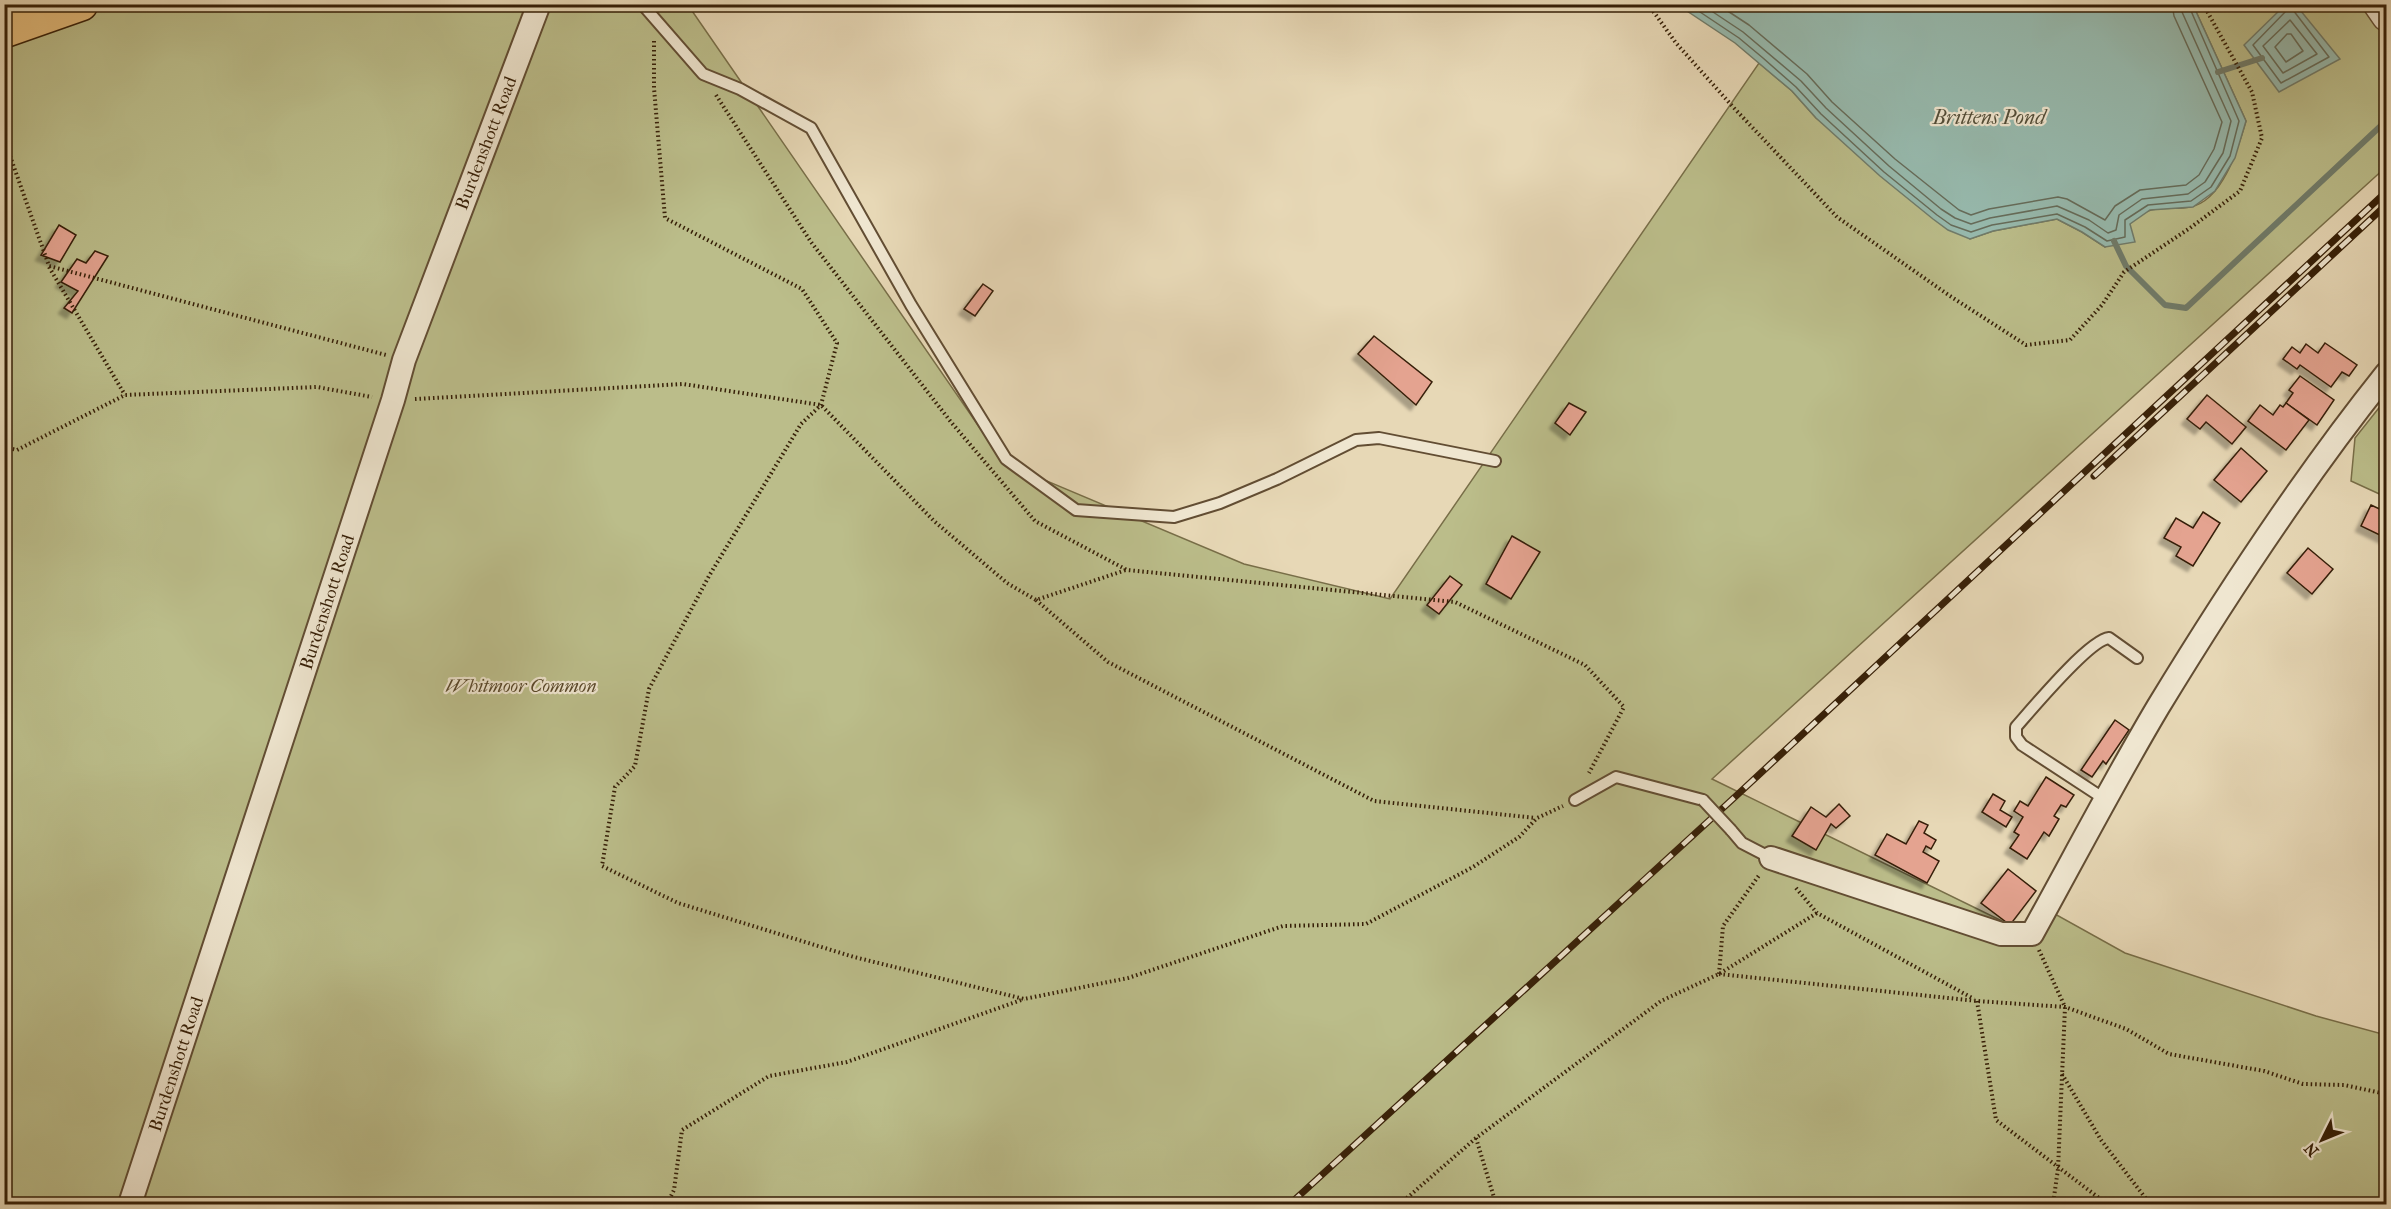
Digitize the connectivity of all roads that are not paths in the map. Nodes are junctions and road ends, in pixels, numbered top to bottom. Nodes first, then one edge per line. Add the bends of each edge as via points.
1 (81, 4) edge
2 (539, 4) edge
3 (642, 4) edge
4 (2377, 4) edge
5 (2386, 17) edge
6 (4, 31) edge
7 (2386, 374) edge
8 (1495, 461) dead end
9 (2137, 658) dead end
10 (1575, 800) road end
11 (2106, 800) junction
12 (1771, 858) joint
13 (130, 1204) edge

1 - 6 main road
2 - 13 street, Burdenshott Road via 404,360
3 - 8 lane via 703,74 740,89 811,128 911,305 1006,459 1076,510 1174,517 1277,479 1356,440 1379,438
4 - 5 street
7 - 11 street via 2251,559 2157,709
9 - 11 lane via 2109,638 2102,638 2016,727 2016,737 2022,745
10 - 12 lane, bridge via 1616,777 1703,800 1742,843
11 - 12 street via 2032,934 2001,934

